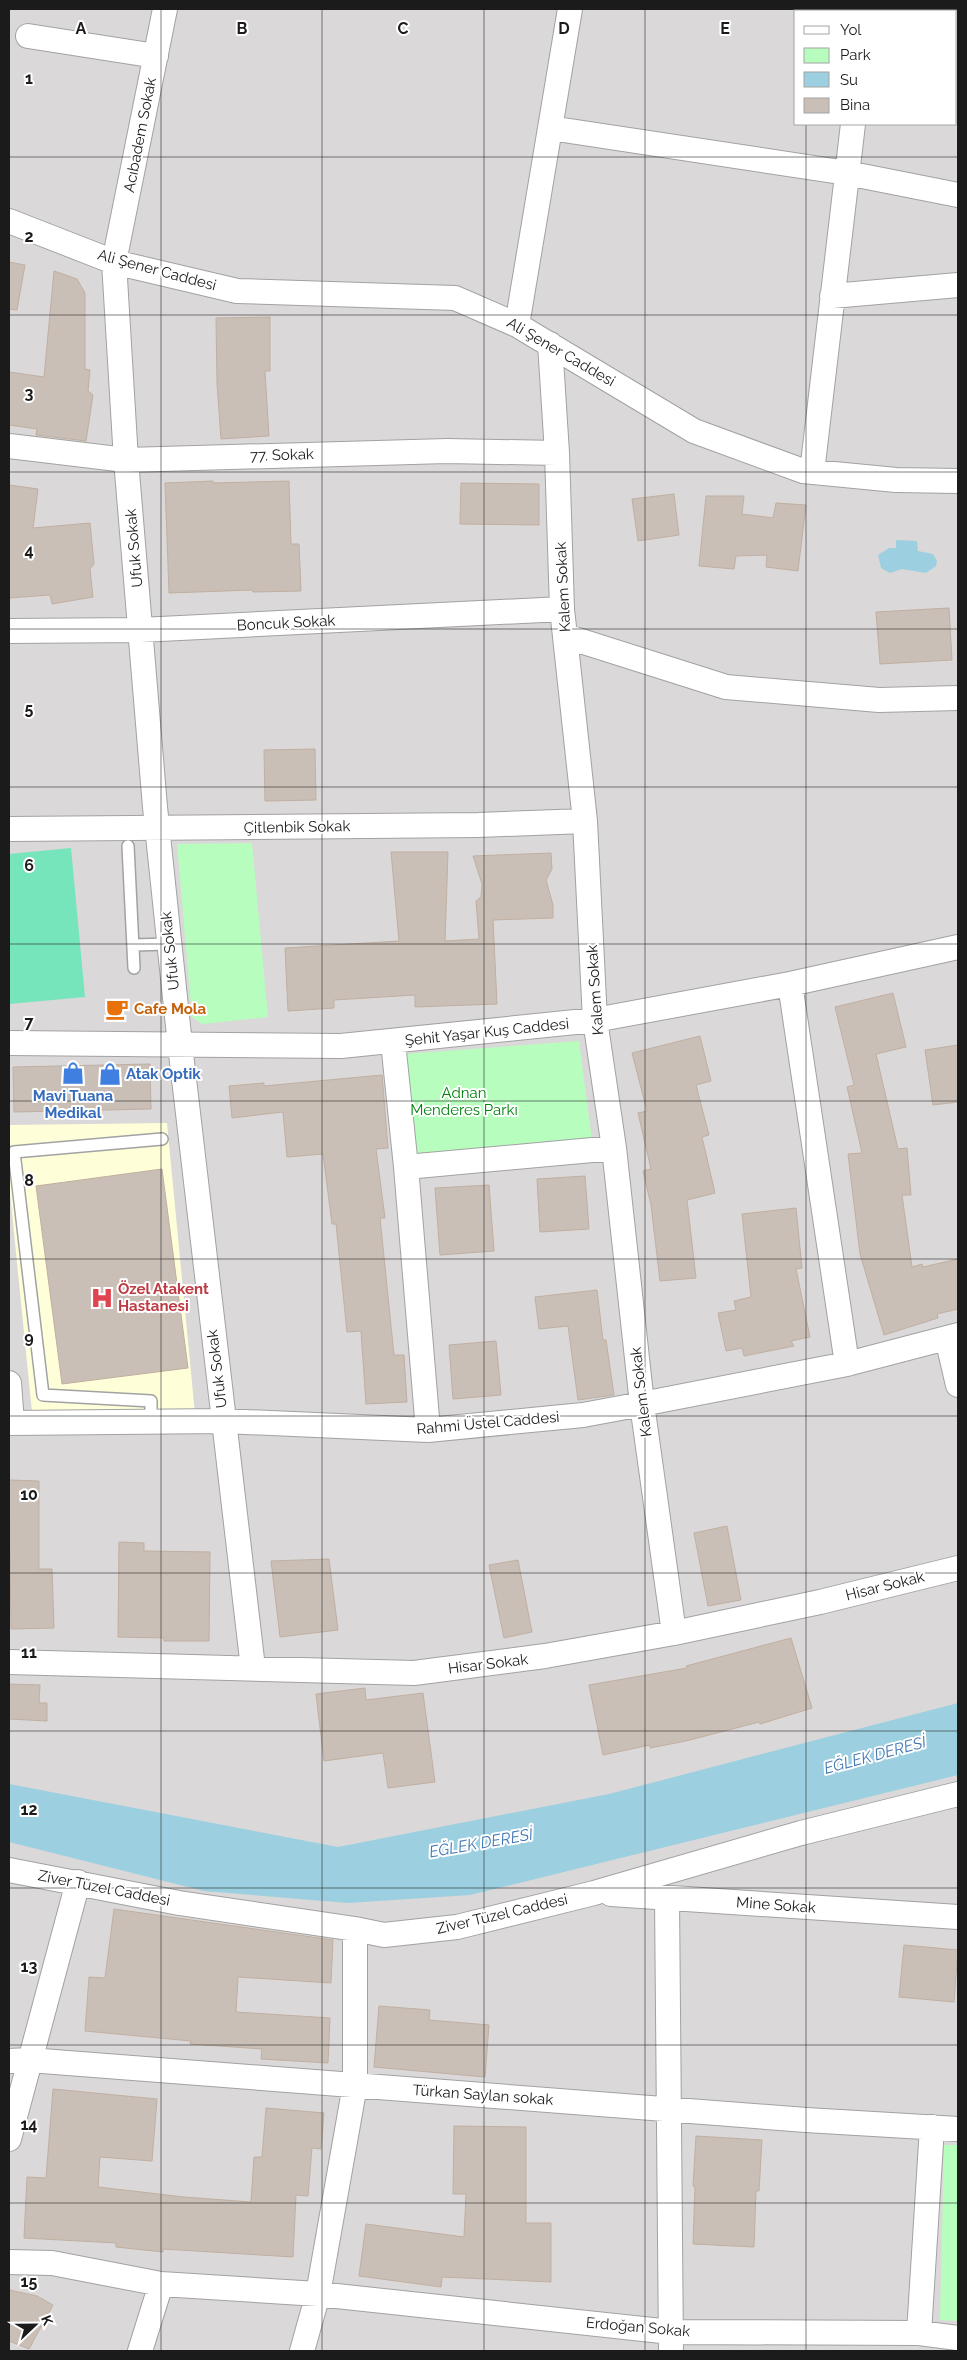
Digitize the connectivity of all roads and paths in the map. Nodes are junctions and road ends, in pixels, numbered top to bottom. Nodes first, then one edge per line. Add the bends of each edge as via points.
1 (165, 9) edge
2 (570, 9) edge
3 (28, 36) dead end
4 (156, 56) junction
5 (853, 125) edge
6 (550, 128) junction
7 (847, 173) junction
8 (958, 195) edge
9 (9, 221) edge
10 (114, 262) junction
11 (958, 285) edge
12 (832, 296) junction
13 (518, 324) junction
14 (550, 344) junction
15 (9, 446) edge
16 (557, 453) junction
17 (126, 460) junction
18 (812, 472) junction
19 (958, 481) edge
20 (562, 609) junction
21 (140, 630) junction
22 (9, 631) edge
23 (565, 636) junction
24 (958, 698) edge
25 (585, 821) junction
26 (157, 828) junction
27 (9, 829) edge
28 (128, 846) dead end
29 (169, 944) junction
30 (133, 945) junction
31 (958, 947) edge
32 (134, 968) dead end
33 (790, 984) junction
34 (595, 1020) junction
35 (392, 1042) junction
36 (9, 1044) edge
37 (180, 1045) junction
38 (162, 1140) dead end
39 (614, 1148) junction
40 (406, 1167) junction
41 (953, 1336) edge
42 (847, 1364) junction
43 (9, 1382) edge
44 (958, 1385) edge
45 (642, 1404) junction
46 (151, 1422) junction
47 (223, 1422) junction
48 (10, 1423) edge
49 (428, 1430) junction
50 (958, 1568) edge
51 (674, 1633) junction
52 (9, 1662) edge
53 (253, 1668) junction
54 (958, 1794) edge
55 (9, 1870) edge
56 (78, 1882) junction
57 (594, 1893) junction
58 (667, 1898) junction
59 (958, 1916) edge
60 (354, 1929) junction
61 (19, 2061) edge
62 (355, 2085) junction
63 (669, 2109) junction
64 (932, 2127) junction
65 (958, 2129) edge
66 (9, 2139) edge
67 (9, 2262) edge
68 (161, 2284) junction
69 (318, 2294) junction
70 (919, 2332) junction
71 (958, 2338) edge
72 (671, 2342) edge
73 (140, 2351) edge
74 (302, 2351) edge

1 - 4 street, Acıbadem Sokak
2 - 6 street
3 - 4 street
4 - 10 street, Acıbadem Sokak
5 - 7 street
6 - 7 street
6 - 13 street
7 - 8 street
7 - 12 street
9 - 10 street, Ali Şener Caddesi
10 - 13 street, Ali Şener Caddesi via 237,291 455,298
10 - 17 street, Ufuk Sokak
11 - 12 street
12 - 18 street
13 - 14 street, Ali Şener Caddesi
14 - 16 street, Kalem Sokak
14 - 18 street, Ali Şener Caddesi via 694,431
15 - 17 street, 77. Sokak
16 - 17 street, 77. Sokak via 447,451
16 - 20 street, Kalem Sokak
17 - 21 street, Ufuk Sokak
18 - 19 street, Ali Şener Caddesi via 896,480
20 - 21 street, Boncuk Sokak
20 - 23 street, Kalem Sokak
21 - 22 street, Boncuk Sokak
21 - 26 street, Ufuk Sokak
23 - 24 street via 726,687 879,700
23 - 25 street, Kalem Sokak
25 - 26 street, Çitlenbik Sokak
25 - 34 street, Kalem Sokak
26 - 27 street, Çitlenbik Sokak
26 - 29 street, Ufuk Sokak
28 - 30 lane
29 - 30 lane
29 - 37 street, Ufuk Sokak
30 - 32 lane
31 - 33 street, Şehit Yaşar Kuş Caddesi
33 - 34 street, Şehit Yaşar Kuş Caddesi
33 - 42 street
34 - 35 street, Şehit Yaşar Kuş Caddesi
34 - 39 street, Kalem Sokak
35 - 37 street, Şehit Yaşar Kuş Caddesi via 341,1046
35 - 40 street
36 - 37 street, Şehit Yaşar Kuş Caddesi
37 - 47 street, Ufuk Sokak
38 - 46 lane via 14,1152 44,1395 150,1401
39 - 40 street
39 - 45 street, Kalem Sokak
40 - 49 street
41 - 42 street, Rahmi Üstel Caddesi
41 - 44 street
42 - 45 street, Rahmi Üstel Caddesi
43 - 48 street
45 - 49 street, Rahmi Üstel Caddesi via 583,1415
45 - 51 street, Kalem Sokak
46 - 47 street, Rahmi Üstel Caddesi
46 - 48 street, Rahmi Üstel Caddesi
47 - 49 street, Rahmi Üstel Caddesi
47 - 53 street, Ufuk Sokak
50 - 51 street, Hisar Sokak
51 - 53 street, Hisar Sokak via 546,1656 414,1673
52 - 53 street, Hisar Sokak
54 - 57 street, Ziver Tüzel Caddesi via 801,1833
55 - 56 street, Ziver Tüzel Caddesi
56 - 60 street, Ziver Tüzel Caddesi via 179,1902
56 - 61 street
57 - 58 street, Mine Sokak
57 - 60 street, Ziver Tüzel Caddesi via 457,1927 384,1935
58 - 59 street, Mine Sokak
58 - 63 street
60 - 62 street
61 - 62 street, Türkan Saylan sokak
61 - 66 street
62 - 63 street, Türkan Saylan sokak
62 - 69 street
63 - 64 street, Türkan Saylan sokak
63 - 72 street
64 - 65 street, Türkan Saylan sokak
64 - 70 street
67 - 68 street, Erdoğan Sokak via 52,2263
68 - 69 street, Erdoğan Sokak
68 - 73 street
69 - 72 street, Erdoğan Sokak
69 - 74 street
70 - 71 street, Erdoğan Sokak
70 - 72 street, Erdoğan Sokak

